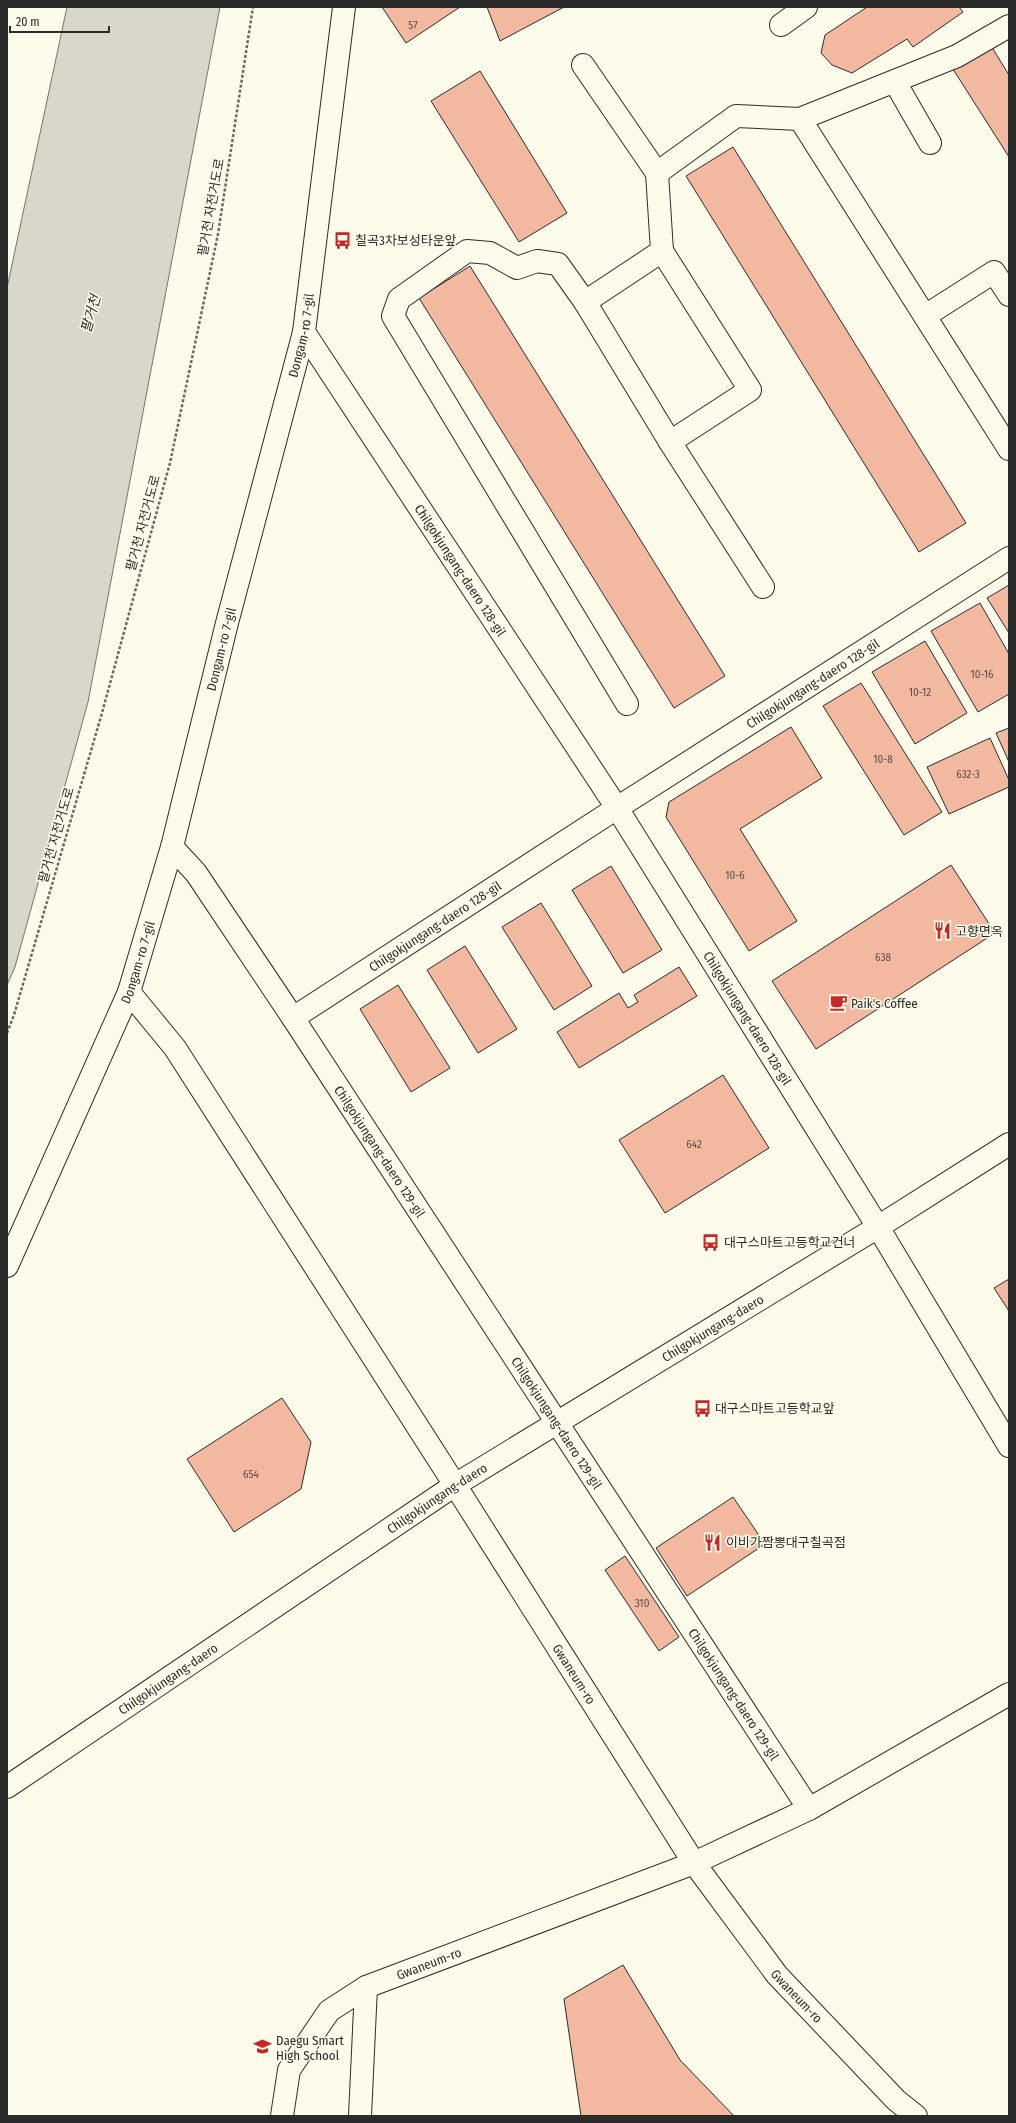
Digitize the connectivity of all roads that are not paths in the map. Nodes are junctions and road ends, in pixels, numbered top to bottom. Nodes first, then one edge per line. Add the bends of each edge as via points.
1 (344, 7) edge
2 (806, 7) edge
3 (781, 25) dead end
4 (1009, 26) edge
5 (583, 65) dead end
6 (895, 82) junction
7 (800, 119) junction
8 (930, 143) dead end
9 (657, 173) junction
10 (662, 251) junction
11 (1009, 295) edge
12 (584, 302) junction
13 (925, 316) junction
14 (304, 332) junction
15 (1006, 438) edge
16 (670, 442) junction
17 (1009, 558) edge
18 (763, 587) dead end
19 (627, 704) dead end
20 (617, 808) junction
21 (172, 847) junction
22 (129, 992) junction
23 (293, 1018) junction
24 (1009, 1144) edge
25 (878, 1227) junction
26 (7, 1266) edge
27 (557, 1425) junction
28 (1009, 1446) edge
29 (455, 1485) junction
30 (1009, 1694) edge
31 (7, 1787) edge
32 (809, 1809) junction
33 (694, 1863) junction
34 (366, 1987) junction
35 (282, 2116) edge
36 (360, 2116) edge
37 (916, 2116) edge

1 - 14 street, Dongam-ro 7-gil
2 - 3 street
4 - 6 street via 957,56
5 - 9 street
6 - 7 street
6 - 8 street
7 - 9 street via 736,116
7 - 13 street
9 - 10 street
10 - 12 street
10 - 16 street via 750,390
11 - 13 street via 994,272
12 - 16 street
12 - 19 street via 558,264 537,261 517,268 490,253 467,251 398,299 393,316
13 - 15 street
14 - 20 street, Chilgokjungang-daero 128-gil
14 - 21 street, Dongam-ro 7-gil via 227,624
16 - 18 street
17 - 20 street, Chilgokjungang-daero 128-gil
20 - 23 street, Chilgokjungang-daero 128-gil
20 - 25 street, Chilgokjungang-daero 128-gil
21 - 22 street, Dongam-ro 7-gil
21 - 23 street, Chilgokjungang-daero 129-gil via 196,873
22 - 26 street, Dongam-ro 7-gil
22 - 29 street, Gwaneum-ro via 175,1048
23 - 27 street, Chilgokjungang-daero 129-gil
24 - 25 street, Chilgokjungang-daero
25 - 27 street, Chilgokjungang-daero
25 - 28 street
27 - 29 street, Chilgokjungang-daero
27 - 32 street, Chilgokjungang-daero 129-gil
29 - 31 street, Chilgokjungang-daero
29 - 33 street, Gwaneum-ro
30 - 32 street
32 - 33 street
33 - 34 street, Gwaneum-ro
33 - 37 street, Gwaneum-ro via 777,1975 896,2100
34 - 35 street, Gwaneum-ro via 329,2011 289,2070
34 - 36 street

